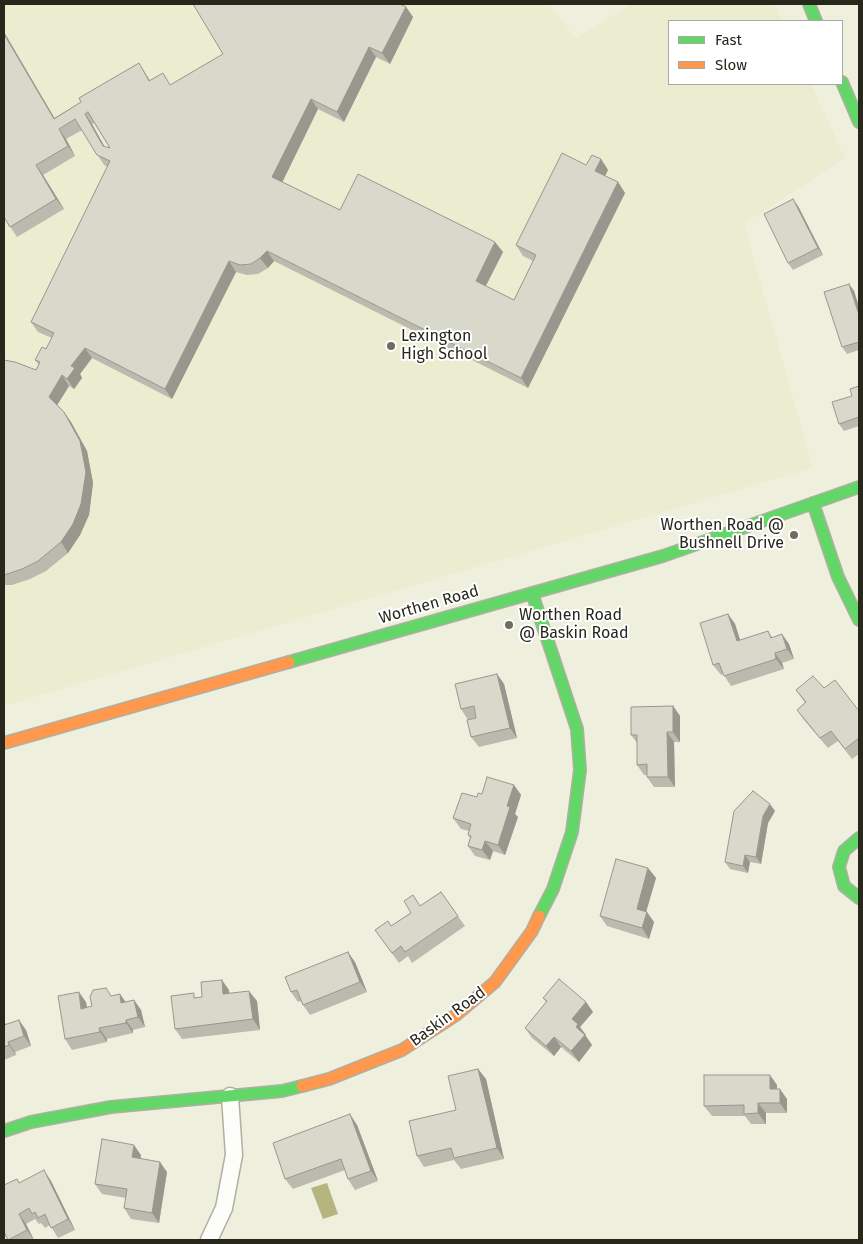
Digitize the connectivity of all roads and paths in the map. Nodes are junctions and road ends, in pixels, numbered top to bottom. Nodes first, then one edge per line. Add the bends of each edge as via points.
1 (809, 4) edge
2 (816, 20) edge
3 (843, 84) edge
4 (859, 122) edge
5 (859, 487) edge
6 (813, 503) junction
7 (532, 593) junction
8 (859, 620) edge
9 (4, 743) edge
10 (859, 838) edge
11 (859, 898) edge
12 (230, 1096) junction
13 (4, 1131) edge
14 (209, 1240) edge

1 - 2 street
3 - 4 street
5 - 6 street, Worthen Road
6 - 7 street, Worthen Road via 663,556
6 - 8 street via 838,577
7 - 9 street, Worthen Road
7 - 12 street, Baskin Road via 577,729 580,770 569,843 553,889 532,931 495,982 456,1015 402,1050 329,1079 282,1091
10 - 11 street via 844,851 839,867 844,886
12 - 13 street, Baskin Road via 111,1107 31,1122
12 - 14 street via 234,1155 224,1208

